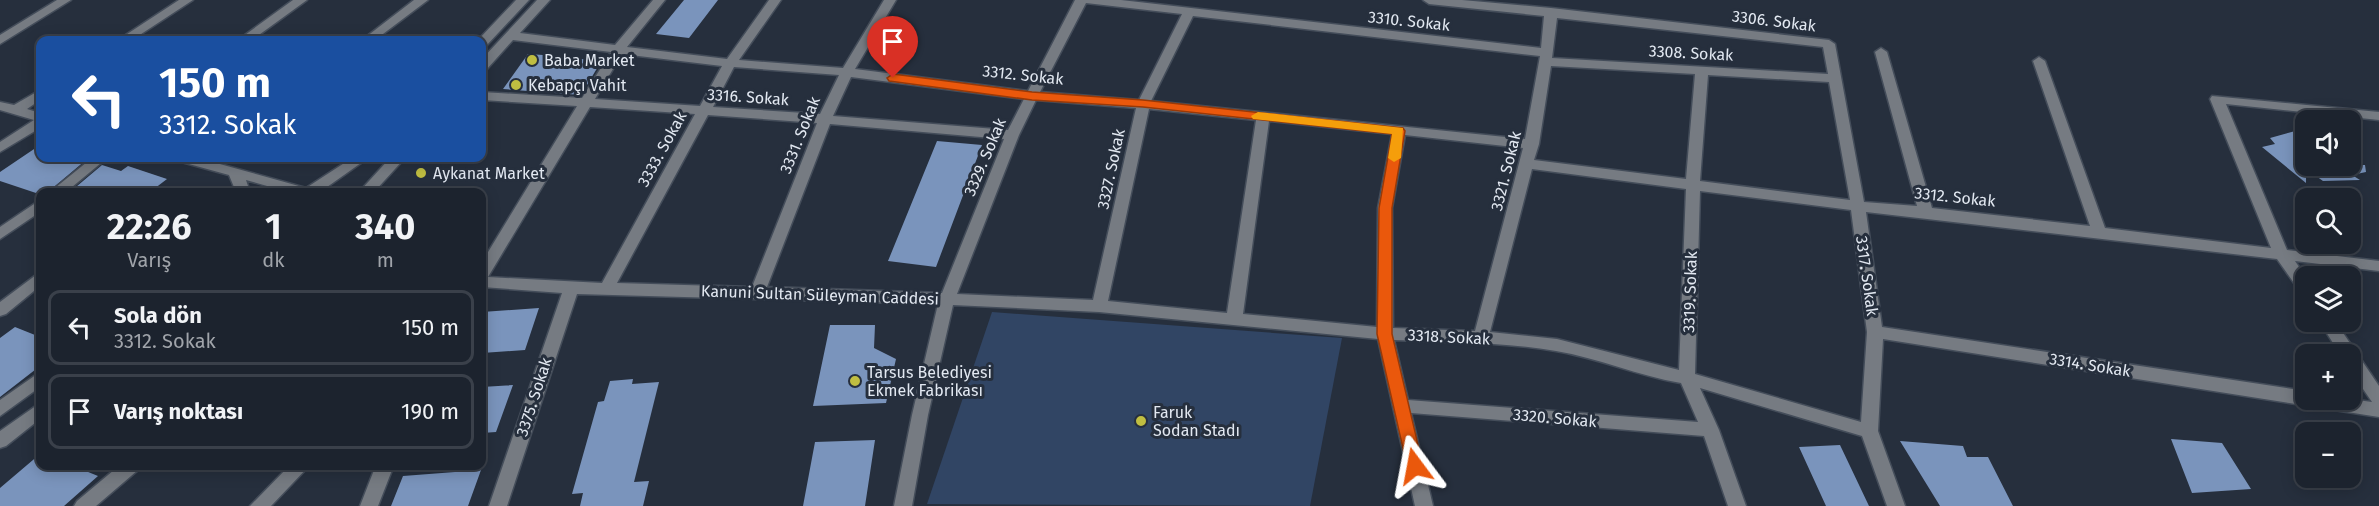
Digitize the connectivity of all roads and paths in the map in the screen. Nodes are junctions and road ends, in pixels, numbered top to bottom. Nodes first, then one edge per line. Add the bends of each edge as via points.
1 (65, 0) edge
2 (187, 0) edge
3 (301, 0) edge
4 (422, 0) edge
5 (523, 0) edge
6 (544, 0) edge
7 (659, 0) edge
8 (775, 0) edge
9 (890, 0) edge
10 (1082, 0) edge
11 (1089, 0) edge
12 (1429, 0) edge
13 (1189, 12) junction
14 (1551, 12) junction
15 (130, 36) edge
16 (250, 36) edge
17 (373, 36) edge
18 (510, 36) junction
19 (486, 39) edge
20 (0, 40) edge
21 (1829, 44) joint
22 (620, 48) junction
23 (1881, 52) dead end
24 (1546, 57) junction
25 (2039, 61) dead end
26 (486, 62) edge
27 (730, 63) junction
28 (1702, 70) junction
29 (847, 72) junction
30 (1835, 78) junction
31 (486, 96) edge
32 (1032, 96) junction
33 (36, 97) edge
34 (587, 102) junction
35 (1143, 104) junction
36 (0, 106) edge
37 (16, 110) junction
38 (703, 110) junction
39 (36, 116) edge
40 (1263, 116) junction
41 (2379, 116) edge
42 (825, 119) junction
43 (36, 125) edge
44 (1399, 131) junction
45 (1012, 135) junction
46 (1532, 144) junction
47 (0, 148) edge
48 (95, 162) edge
49 (211, 162) edge
50 (355, 162) edge
51 (394, 162) edge
52 (1527, 164) junction
53 (234, 172) junction
54 (1693, 184) junction
55 (62, 188) edge
56 (243, 188) edge
57 (291, 188) edge
58 (316, 188) edge
59 (370, 188) edge
60 (1858, 206) junction
61 (1926, 212) junction
62 (36, 213) edge
63 (2099, 231) junction
64 (0, 234) edge
65 (2281, 253) junction
66 (2379, 266) edge
67 (486, 267) edge
68 (2295, 274) edge
69 (36, 281) edge
70 (486, 282) edge
71 (571, 288) junction
72 (606, 289) junction
73 (758, 291) junction
74 (947, 299) junction
75 (1099, 306) junction
76 (0, 310) edge
77 (1234, 320) junction
78 (1875, 332) junction
79 (1384, 334) junction
80 (1482, 337) junction
81 (2361, 372) edge
82 (1687, 378) junction
83 (36, 381) edge
84 (2295, 397) edge
85 (2379, 399) edge
86 (1401, 406) junction
87 (2361, 407) edge
88 (0, 409) edge
89 (2379, 410) edge
90 (36, 413) edge
91 (1710, 430) junction
92 (1869, 431) junction
93 (0, 441) edge
94 (126, 470) edge
95 (296, 470) edge
96 (383, 470) edge
97 (83, 506) edge
98 (259, 506) edge
99 (369, 506) edge
100 (498, 506) edge
101 (903, 506) edge
102 (1424, 506) edge
103 (1737, 506) edge
104 (1896, 506) edge

1 - 20 street
2 - 15 street
3 - 16 street
4 - 17 street
5 - 19 street
6 - 18 street
7 - 22 street
8 - 27 street, 3333. Sokak
9 - 29 street, 3331. Sokak
10 - 32 street, 3329. Sokak
11 - 13 street, 3310. Sokak
12 - 14 street, 3306. Sokak
13 - 24 street, 3310. Sokak
13 - 35 street, 3327. Sokak
14 - 21 street, 3306. Sokak
14 - 24 street, 3321. Sokak
18 - 22 street, 3312. Sokak
18 - 26 street
21 - 30 street, 3317. Sokak
22 - 27 street, 3312. Sokak
22 - 34 street
23 - 61 street
24 - 28 street, 3308. Sokak
24 - 46 street, 3321. Sokak
25 - 63 street
27 - 29 street, 3312. Sokak
27 - 38 street, 3333. Sokak
28 - 30 street, 3308. Sokak
28 - 54 street, 3319. Sokak
29 - 32 street, 3312. Sokak
29 - 42 street, 3331. Sokak
30 - 60 street, 3317. Sokak
31 - 34 street, 3316. Sokak
32 - 35 street, 3312. Sokak
32 - 45 street, 3329. Sokak
33 - 37 street
34 - 38 street, 3316. Sokak
34 - 67 street
35 - 40 street, 3312. Sokak
35 - 75 street, 3327. Sokak
36 - 37 street
37 - 39 street
38 - 42 street, 3316. Sokak
38 - 72 street, 3333. Sokak
40 - 44 street, 3312. Sokak
40 - 77 street
41 - 65 street via 2217,99
42 - 45 street, 3316. Sokak
42 - 73 street, 3331. Sokak
43 - 47 street
44 - 46 street, 3312. Sokak
44 - 79 street via 1385,208
45 - 74 street, 3329. Sokak
46 - 52 street, 3321. Sokak
48 - 55 street
49 - 53 street
50 - 58 street
51 - 59 street
52 - 54 street, 3312. Sokak
52 - 80 street, 3321. Sokak
53 - 56 street
53 - 57 street
54 - 60 street, 3312. Sokak
54 - 82 street, 3319. Sokak
60 - 61 street, 3312. Sokak
60 - 78 street, 3317. Sokak
61 - 63 street, 3312. Sokak
62 - 64 street
63 - 65 street, 3312. Sokak
65 - 66 street, 3312. Sokak
65 - 68 street
69 - 76 street
70 - 71 street, Kanuni Sultan Süleyman Caddesi
71 - 72 street, Kanuni Sultan Süleyman Caddesi
71 - 100 street, 3375. Sokak
72 - 73 street, Kanuni Sultan Süleyman Caddesi
73 - 74 street, Kanuni Sultan Süleyman Caddesi
74 - 75 street, 3318. Sokak
74 - 101 street, Kanuni Sultan Süleyman Caddesi
75 - 77 street, 3318. Sokak
77 - 79 street, 3318. Sokak
78 - 84 street, 3314. Sokak
78 - 92 street, 3317. Sokak
79 - 80 street, 3318. Sokak
79 - 86 street
80 - 82 street, 3318. Sokak via 1557,345
81 - 85 street
82 - 91 street, 3319. Sokak
82 - 92 street, 3318. Sokak
83 - 88 street
86 - 91 street, 3320. Sokak
86 - 102 street
87 - 89 street, 3314. Sokak
90 - 93 street
91 - 103 street, 3319. Sokak
92 - 104 street, 3317. Sokak
94 - 97 street
95 - 98 street
96 - 99 street

